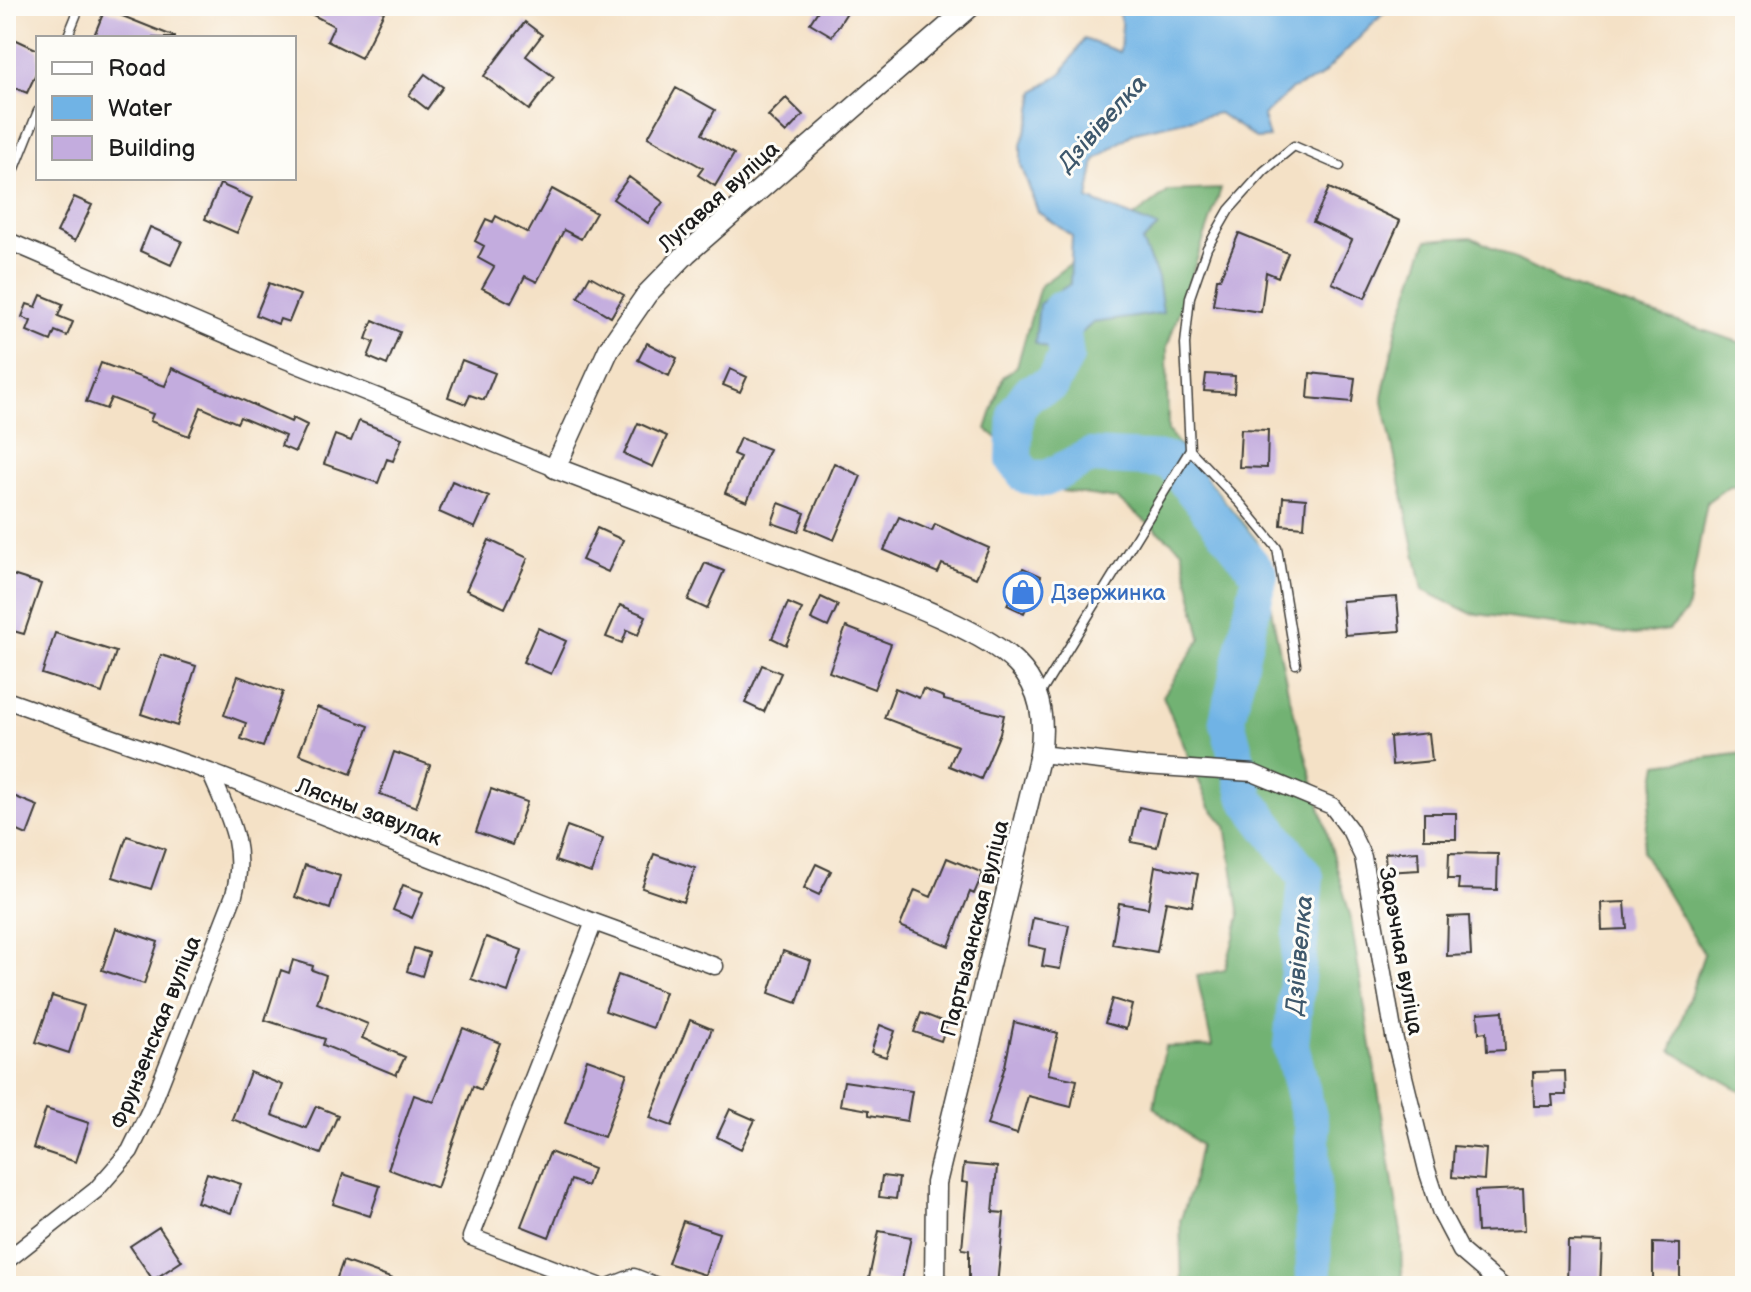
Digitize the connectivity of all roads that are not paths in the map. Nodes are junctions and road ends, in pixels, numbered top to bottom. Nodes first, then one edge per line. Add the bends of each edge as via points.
1 (80, 6) edge
2 (971, 6) edge
3 (68, 36) edge
4 (36, 116) edge
5 (1340, 166) dead end
6 (6, 191) edge
7 (6, 240) edge
8 (1190, 450) junction
9 (555, 468) junction
10 (1296, 664) dead end
11 (1038, 696) junction
12 (6, 700) edge
13 (1040, 754) junction
14 (210, 772) junction
15 (594, 922) junction
16 (715, 966) dead end
17 (6, 1261) edge
18 (599, 1286) edge
19 (611, 1286) edge
20 (657, 1286) edge
21 (935, 1286) edge
22 (1502, 1286) edge

1 - 3 lane
2 - 9 street, Лугавая вуліца via 687,253 647,294 609,349
4 - 6 lane
5 - 8 lane via 1294,146 1229,210 1207,248 1190,297 1185,344
7 - 9 street
8 - 10 lane via 1277,548
8 - 11 lane
9 - 11 street, Партызанская вуліца via 951,623 1015,661
11 - 13 street, Партызанская вуліца via 1044,729
12 - 14 street, Лясны завулак
13 - 21 street, Партызанская вуліца via 936,1183
13 - 22 street, Зарэчная вуліца via 1240,772 1291,786 1332,806 1363,857 1394,1036 1441,1213 1461,1251
14 - 15 street, Лясны завулак
14 - 17 street, Фрунзенская вуліца via 235,832 240,872 150,1110 130,1151 96,1190
15 - 16 street, Лясны завулак
15 - 18 street via 471,1237
19 - 20 street via 634,1277

